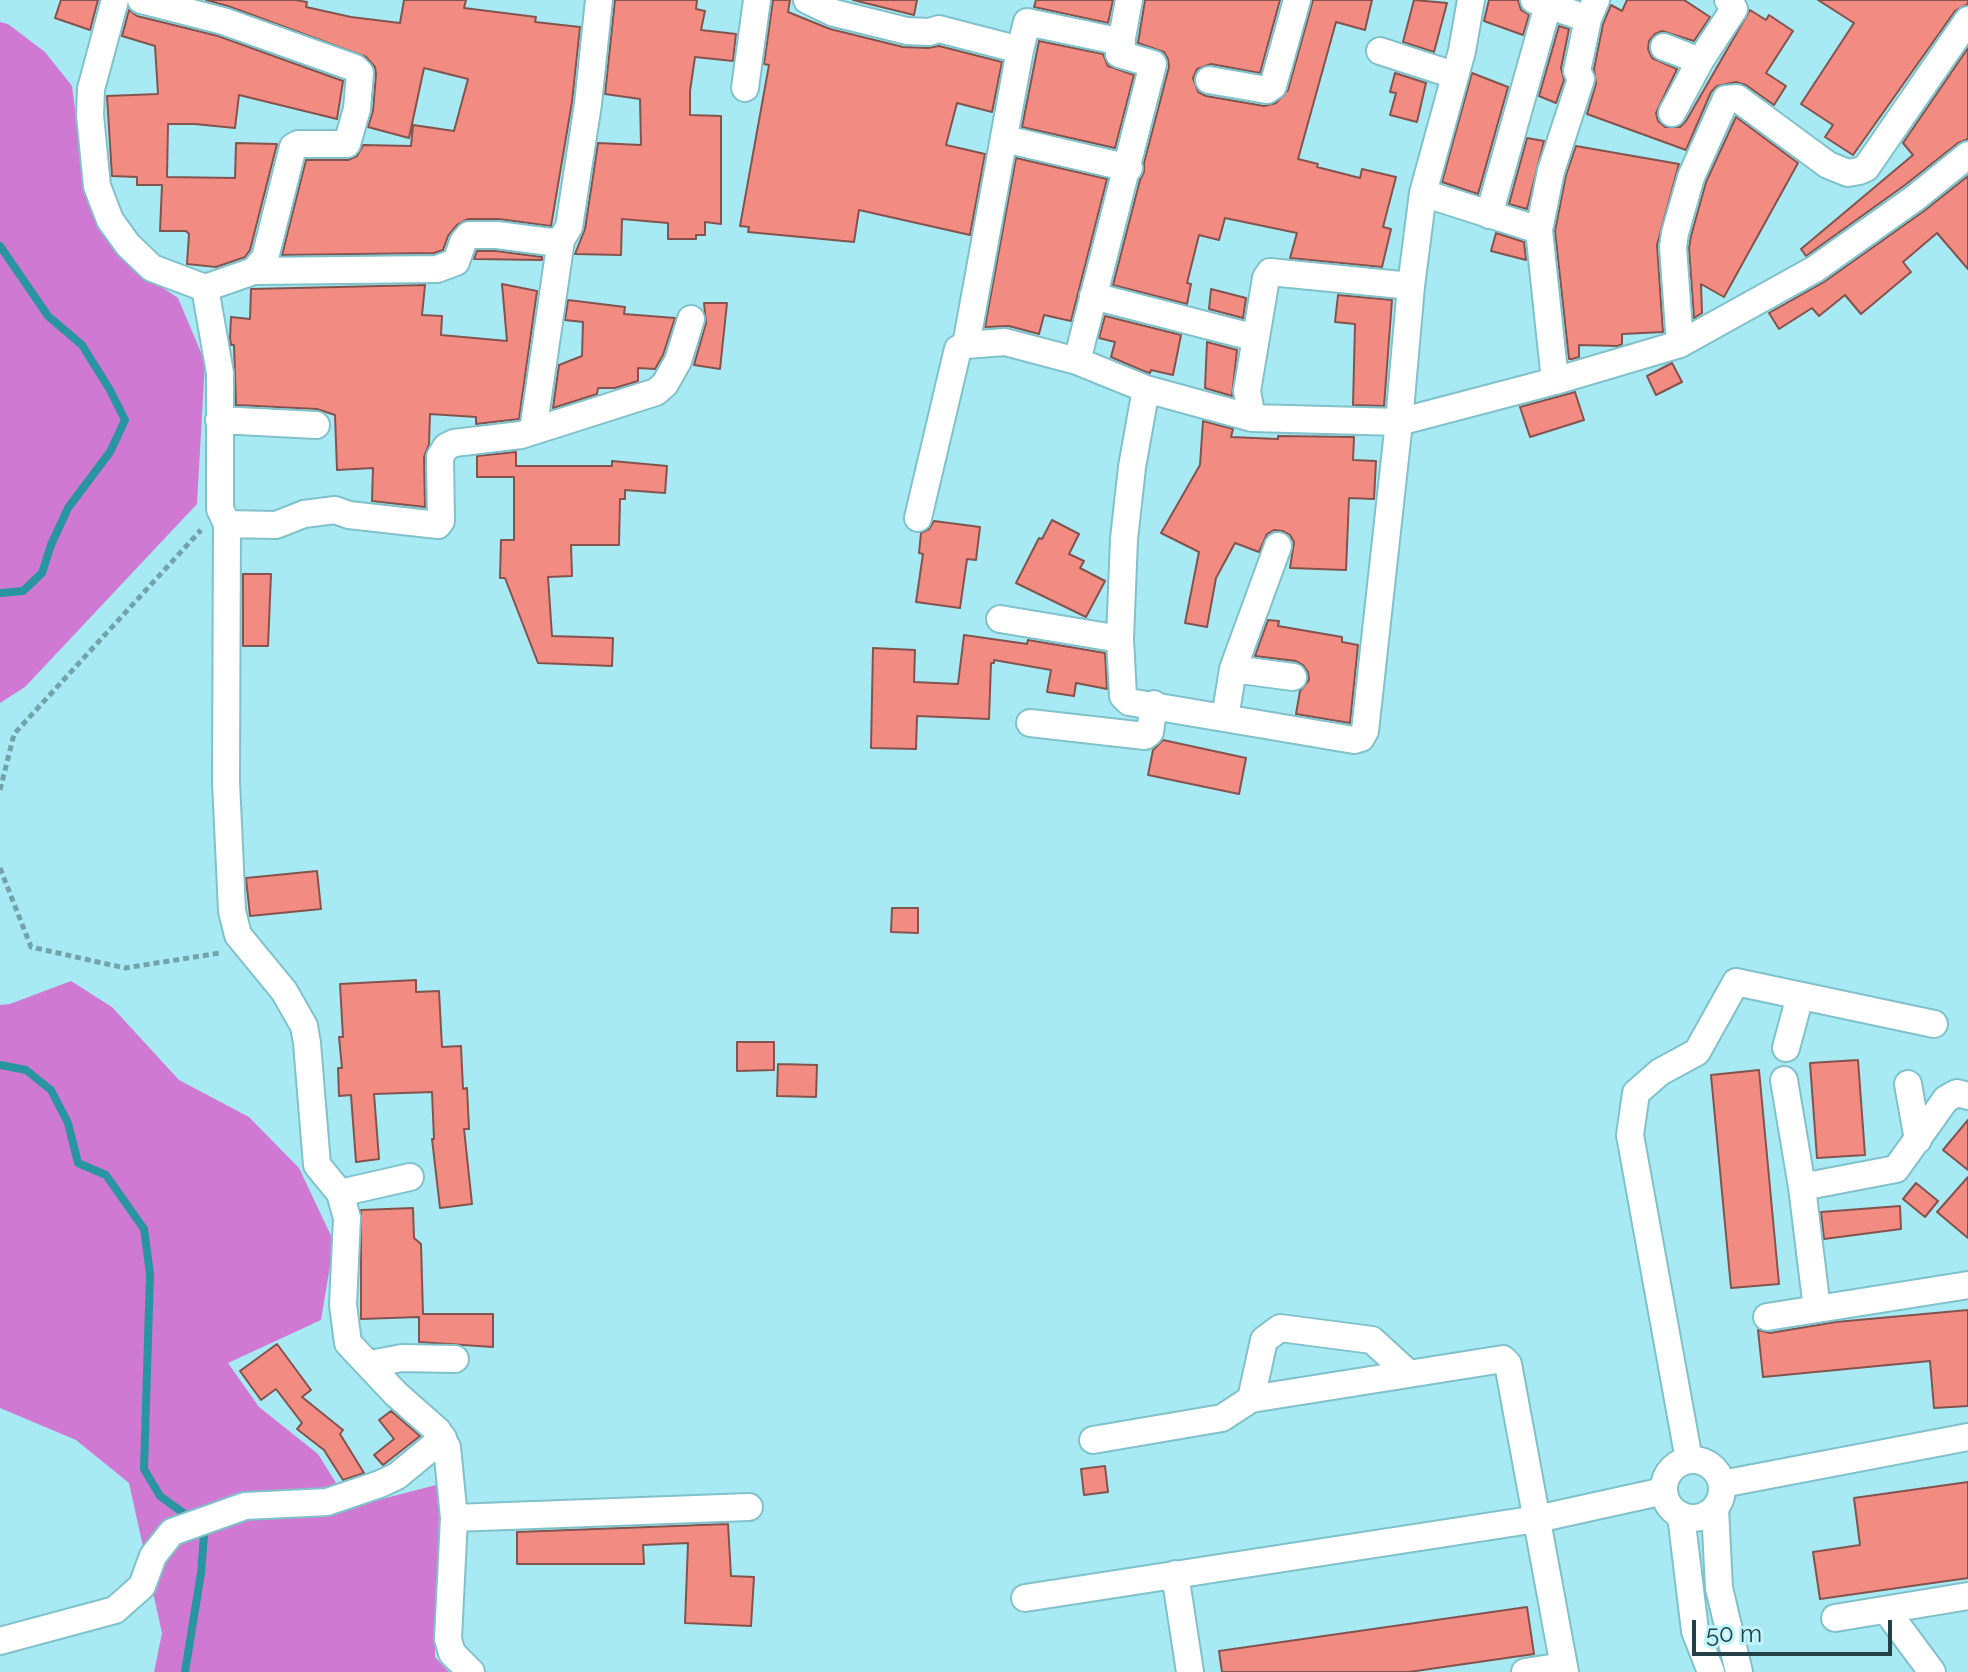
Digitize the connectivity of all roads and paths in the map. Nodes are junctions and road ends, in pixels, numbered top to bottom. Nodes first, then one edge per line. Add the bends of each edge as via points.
1 (115, 0) edge
2 (141, 0) edge
3 (599, 0) edge
4 (757, 0) edge
5 (807, 0) edge
6 (1129, 0) edge
7 (1297, 0) edge
8 (1471, 0) edge
9 (1728, 0) edge
10 (1541, 3) edge
11 (1592, 10) edge
12 (1029, 11) edge
13 (1968, 20) edge
14 (1122, 42) junction
15 (1664, 47) dead end
16 (1020, 50) junction
17 (1380, 51) dead end
18 (1700, 61) junction
19 (1454, 75) junction
20 (1209, 80) dead end
21 (745, 88) dead end
22 (1672, 113) dead end
23 (1005, 139) junction
24 (1968, 155) edge
25 (1129, 168) junction
26 (1423, 193) junction
27 (1489, 215) junction
28 (1539, 230) junction
29 (561, 240) junction
30 (254, 271) junction
31 (1411, 286) junction
32 (205, 288) junction
33 (1093, 296) junction
34 (691, 319) dead end
35 (1256, 338) junction
36 (1680, 344) junction
37 (966, 345) junction
38 (1077, 361) junction
39 (1555, 381) junction
40 (1146, 389) junction
41 (1252, 418) junction
42 (219, 420) junction
43 (1399, 422) junction
44 (316, 425) dead end
45 (533, 431) junction
46 (224, 516) junction
47 (918, 518) dead end
48 (1278, 546) dead end
49 (1000, 619) dead end
50 (1120, 639) junction
51 (1233, 669) junction
52 (1293, 677) dead end
53 (1154, 704) junction
54 (1225, 718) junction
55 (1030, 723) dead end
56 (0, 790) edge
57 (0, 868) edge
58 (249, 948) junction
59 (1800, 996) junction
60 (1934, 1024) dead end
61 (1786, 1048) dead end
62 (1784, 1080) dead end
63 (1908, 1084) dead end
64 (1968, 1096) edge
65 (1918, 1140) junction
66 (410, 1177) dead end
67 (1802, 1187) junction
68 (340, 1193) junction
69 (1968, 1285) edge
70 (1817, 1309) junction
71 (1767, 1317) dead end
72 (455, 1359) dead end
73 (370, 1364) junction
74 (1408, 1373) junction
75 (1251, 1399) junction
76 (1968, 1437) edge
77 (443, 1438) junction
78 (1093, 1440) dead end
79 (1689, 1460) junction
80 (1664, 1491) junction
81 (1718, 1496) junction
82 (749, 1507) dead end
83 (1681, 1515) junction
84 (454, 1518) junction
85 (1537, 1519) junction
86 (1175, 1574) junction
87 (1968, 1596) edge
88 (1025, 1598) dead end
89 (1886, 1610) junction
90 (1835, 1618) dead end
91 (0, 1641) edge
92 (1564, 1669) edge
93 (471, 1672) edge
94 (1190, 1672) edge
95 (1525, 1672) edge
96 (1711, 1672) edge
97 (1739, 1672) edge
98 (1932, 1672) edge

1 - 32 street via 91,89 97,186 110,220 152,268
2 - 30 street via 223,21 360,73 347,144 293,147 265,258
3 - 29 street via 569,227
4 - 21 street
5 - 16 street via 834,13 907,31 939,29
6 - 14 street
7 - 20 street via 1273,86 1267,90
8 - 19 street
9 - 18 street via 1734,9
10 - 11 street
10 - 27 street
11 - 28 street via 1577,71 1581,79 1551,171
12 - 14 street
12 - 16 street
13 - 36 street via 1859,171 1848,173 1828,165 1737,98 1726,99 1691,177 1675,233
14 - 25 street via 1119,54 1153,64
15 - 18 street
16 - 23 street
17 - 19 street
18 - 22 street
19 - 26 street
23 - 25 street
23 - 37 street
24 - 36 street via 1815,269
25 - 33 street
26 - 27 street
26 - 31 street
27 - 28 street
28 - 39 street
29 - 30 street via 469,235 456,262 437,269
29 - 45 street
30 - 32 street
31 - 35 street via 1270,272
31 - 43 street
32 - 42 street via 220,373
33 - 35 street
33 - 38 street
34 - 45 street via 678,361 656,392
35 - 41 street via 1247,391
36 - 39 street
37 - 38 street via 1005,342
37 - 47 street via 958,349
38 - 40 street
39 - 43 street
40 - 41 street
40 - 50 street via 1124,539
41 - 43 street
42 - 44 street
42 - 46 street
43 - 54 street via 1364,735 1354,740
45 - 46 street via 446,447 440,457 438,525 335,510 276,525
46 - 56 path via 102,635 14,734
46 - 58 street via 232,911 238,935
48 - 51 street
49 - 50 street
50 - 53 street via 1123,696 1129,702
51 - 52 street
51 - 54 street
53 - 54 street
53 - 55 street via 1145,736
57 - 58 path via 31,947 125,968
58 - 68 street via 304,1026 317,1165
59 - 60 street
59 - 61 street
59 - 79 street via 1736,982 1697,1052 1660,1072 1636,1093 1630,1135
62 - 67 street
63 - 65 street
64 - 65 street via 1957,1093 1946,1099
65 - 67 street via 1896,1169
66 - 68 street
67 - 70 street
68 - 73 street via 347,1218 345,1333
69 - 70 street
70 - 71 street
72 - 73 street via 402,1358
73 - 77 street
74 - 75 street
74 - 75 street via 1372,1340 1280,1328 1264,1340
74 - 85 street via 1506,1361
75 - 78 street via 1222,1418
76 - 81 street
77 - 84 street
77 - 91 street via 397,1476 327,1502 245,1506 172,1532 153,1556 142,1586 115,1610
79 - 80 street via 1670,1470
79 - 81 street via 1718,1473
80 - 83 street via 1672,1510
80 - 85 street
81 - 83 street via 1701,1518
81 - 97 street via 1719,1588
82 - 84 street
83 - 96 street via 1695,1631
84 - 93 street via 448,1639 452,1653
85 - 86 street
85 - 92 street
86 - 88 street
86 - 94 street
87 - 89 street
89 - 90 street
89 - 98 street
92 - 95 street

